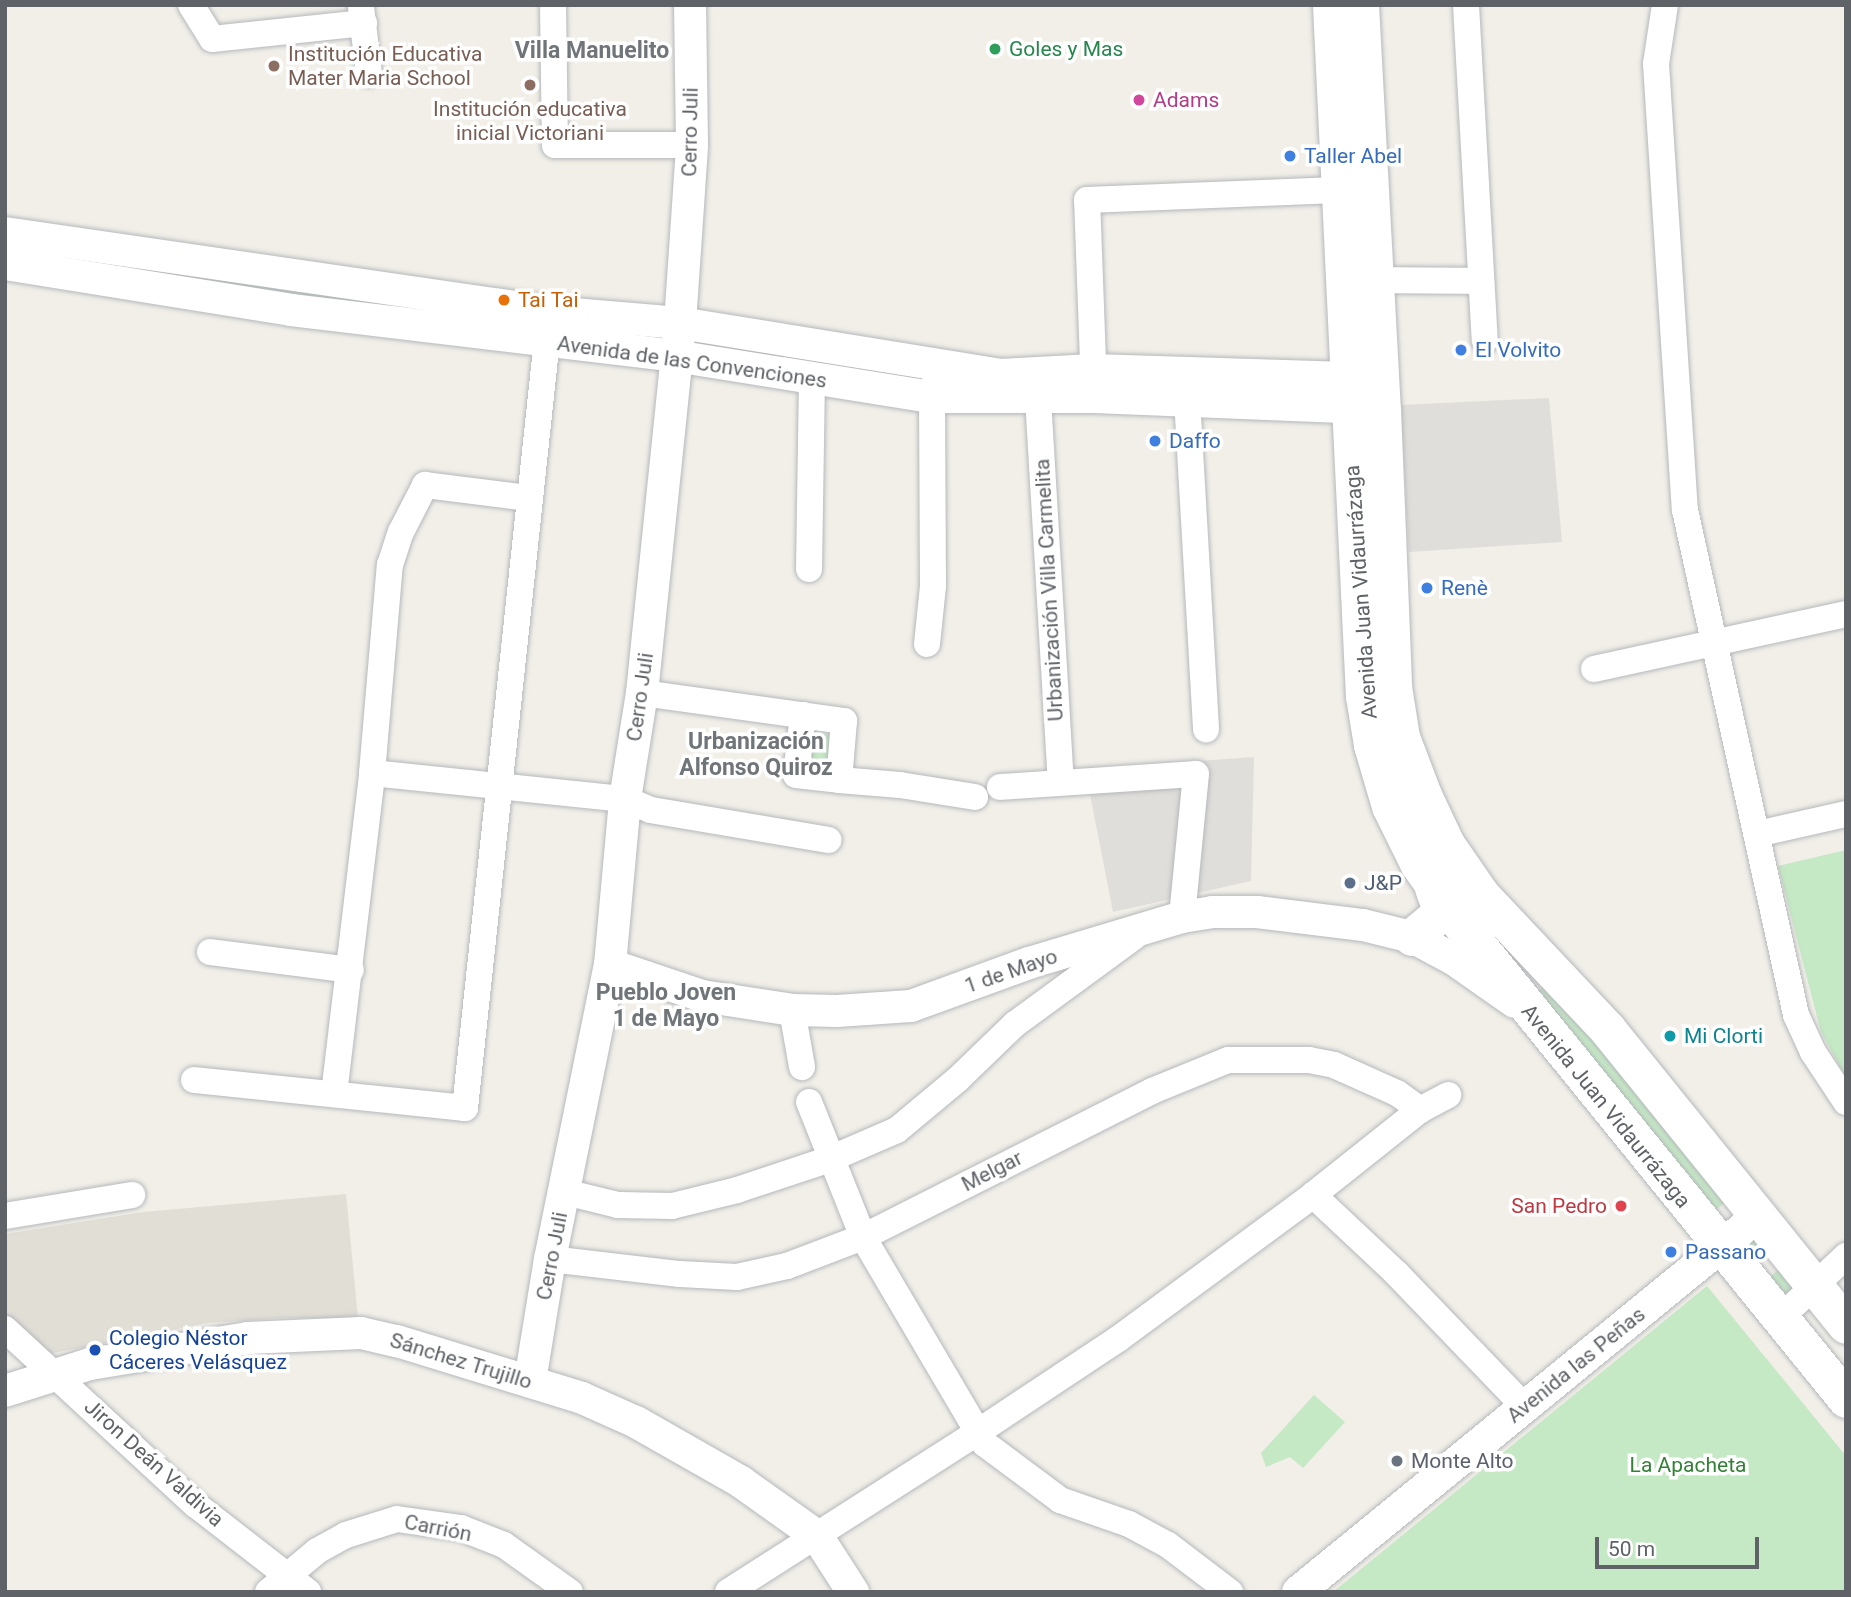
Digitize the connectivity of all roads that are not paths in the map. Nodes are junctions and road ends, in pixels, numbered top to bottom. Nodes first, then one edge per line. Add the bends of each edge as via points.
1 (191, 5) edge
2 (553, 5) edge
3 (690, 5) edge
4 (1331, 5) edge
5 (1360, 5) edge
6 (1466, 5) edge
7 (1665, 5) edge
8 (362, 14) edge
9 (369, 74) dead end
10 (692, 145) junction
11 (1354, 189) junction
12 (5, 233) edge
13 (123, 250) junction
14 (5, 264) edge
15 (1373, 280) junction
16 (1481, 281) junction
17 (121, 283) junction
18 (680, 323) junction
19 (549, 327) junction
20 (1485, 340) dead end
21 (675, 356) junction
22 (938, 366) junction
23 (812, 377) junction
24 (1094, 384) junction
25 (1186, 387) junction
26 (1365, 394) junction
27 (932, 397) junction
28 (1038, 398) junction
29 (528, 498) junction
30 (809, 569) dead end
31 (1846, 614) edge
32 (927, 644) dead end
33 (1714, 644) junction
34 (1594, 669) dead end
35 (642, 694) junction
36 (803, 715) junction
37 (1206, 729) dead end
38 (373, 773) junction
39 (839, 780) junction
40 (1061, 782) junction
41 (500, 787) junction
42 (625, 799) junction
43 (1846, 814) edge
44 (1757, 834) junction
45 (828, 840) dead end
46 (1433, 888) junction
47 (1182, 917) junction
48 (1463, 927) junction
49 (1144, 930) junction
50 (1412, 937) junction
51 (1523, 939) junction
52 (210, 952) dead end
53 (610, 965) junction
54 (351, 970) junction
55 (792, 1010) junction
56 (1527, 1010) junction
57 (802, 1067) dead end
58 (194, 1080) dead end
59 (334, 1094) junction
60 (1448, 1095) dead end
61 (809, 1102) dead end
62 (1846, 1102) edge
63 (1420, 1110) junction
64 (830, 1159) junction
65 (565, 1192) junction
66 (132, 1195) dead end
67 (1314, 1195) junction
68 (5, 1216) edge
69 (1757, 1217) junction
70 (863, 1237) junction
71 (1721, 1247) junction
72 (1846, 1256) edge
73 (550, 1259) junction
74 (1815, 1287) junction
75 (1780, 1318) junction
76 (1846, 1325) edge
77 (5, 1329) edge
78 (56, 1374) junction
79 (530, 1381) junction
80 (5, 1391) edge
81 (1846, 1399) edge
82 (1525, 1407) junction
83 (978, 1432) junction
84 (817, 1536) junction
85 (299, 1584) edge
86 (268, 1592) edge
87 (570, 1592) edge
88 (728, 1592) edge
89 (852, 1592) edge
90 (1230, 1592) edge
91 (1298, 1592) edge

1 - 8 street via 212,39
2 - 10 street via 555,145
3 - 10 street, Cerro Juli
4 - 11 main road, Avenida Juan Vidaurrázaga
5 - 11 main road, Avenida Juan Vidaurrázaga
6 - 16 street
7 - 33 street via 1656,64 1685,510
8 - 9 street
10 - 18 street, Cerro Juli
11 - 15 main road, Avenida Juan Vidaurrázaga
11 - 24 street via 1087,200
11 - 26 main road, Avenida Juan Vidaurrázaga
12 - 13 street, Avenida de las Convenciones
13 - 17 street
13 - 19 street, Avenida de las Convenciones
14 - 17 street, Avenida de las Convenciones
15 - 16 street
15 - 26 main road, Avenida Juan Vidaurrázaga
16 - 20 street
17 - 19 street, Avenida de las Convenciones via 291,310
18 - 19 street, Avenida de las Convenciones
18 - 21 street, Cerro Juli
18 - 22 street, Avenida de las Convenciones
19 - 21 street, Avenida de las Convenciones
19 - 29 street
21 - 23 street, Avenida de las Convenciones
21 - 35 street, Cerro Juli
22 - 24 street, Avenida de las Convenciones
22 - 27 street
23 - 27 street, Avenida de las Convenciones
23 - 30 street
24 - 25 street, Avenida de las Convenciones
24 - 28 street, Avenida de las Convenciones
25 - 26 street, Avenida de las Convenciones
25 - 37 street
26 - 46 main road, Avenida Juan Vidaurrázaga via 1364,696 1391,806
26 - 51 main road, Avenida Juan Vidaurrázaga via 1401,737 1446,844 1481,895
27 - 28 street, Avenida de las Convenciones
27 - 32 street via 933,586
28 - 40 street, Urbanización Villa Carmelita
29 - 38 street via 425,485 390,565
29 - 41 street
31 - 33 street
33 - 34 street
33 - 44 street
35 - 36 street
35 - 42 street, Cerro Juli
36 - 39 street via 844,721
36 - 39 street via 796,775
38 - 41 street
38 - 54 street
39 - 40 street via 987,792
40 - 47 street via 1196,774
41 - 42 street
41 - 59 street via 465,1108
42 - 45 street via 651,810
42 - 53 street, Cerro Juli
43 - 44 street
44 - 62 street via 1796,1015 1813,1052
46 - 48 main road, Avenida Juan Vidaurrázaga
46 - 50 main road via 1438,915
47 - 49 street, 1 de Mayo
47 - 50 street, 1 de Mayo via 1212,912 1297,915
48 - 50 street, 1 de Mayo
48 - 51 street, 1 de Mayo via 1478,924
48 - 56 main road, Avenida Juan Vidaurrázaga
49 - 55 street, 1 de Mayo via 1029,962 911,1006
49 - 64 street via 1015,1024 897,1130
50 - 56 street, 1 de Mayo via 1455,960
51 - 69 main road, Avenida Juan Vidaurrázaga via 1608,1030
52 - 54 street
53 - 55 street, 1 de Mayo via 702,996
53 - 65 street, Cerro Juli
54 - 59 street
55 - 57 street
56 - 71 main road, Avenida Juan Vidaurrázaga
58 - 59 street
60 - 63 street
61 - 64 street
63 - 67 street
63 - 70 street, Melgar via 1397,1093 1334,1065 1309,1060 1228,1060 1152,1091
64 - 65 street via 672,1206 618,1205
64 - 70 street
65 - 73 street, Cerro Juli
66 - 68 street
67 - 82 street
67 - 83 street via 1118,1339
69 - 71 street, Avenida las Peñas
69 - 74 main road, Avenida Juan Vidaurrázaga
70 - 73 street, Melgar via 787,1266 737,1277
70 - 83 street
71 - 75 main road, Avenida Juan Vidaurrázaga
71 - 82 street, Avenida las Peñas
72 - 74 street
73 - 79 street, Cerro Juli
74 - 75 street
74 - 76 main road, Avenida Juan Vidaurrázaga
75 - 81 main road, Avenida Juan Vidaurrázaga
77 - 78 street, Jiron Deán Valdivia
78 - 79 street, Sánchez Trujillo via 156,1351 235,1340 361,1333
78 - 80 street, Sánchez Trujillo
78 - 85 street, Jiron Deán Valdivia via 196,1505
79 - 84 street, Sánchez Trujillo via 636,1422 741,1482
82 - 91 street, Avenida las Peñas
83 - 84 street
83 - 90 street via 985,1444 1060,1500 1129,1524 1168,1545
84 - 88 street
84 - 89 street, Sánchez Trujillo
85 - 86 street, Carrión
85 - 87 street, Carrión via 317,1551 346,1535 397,1519 461,1528 504,1545

